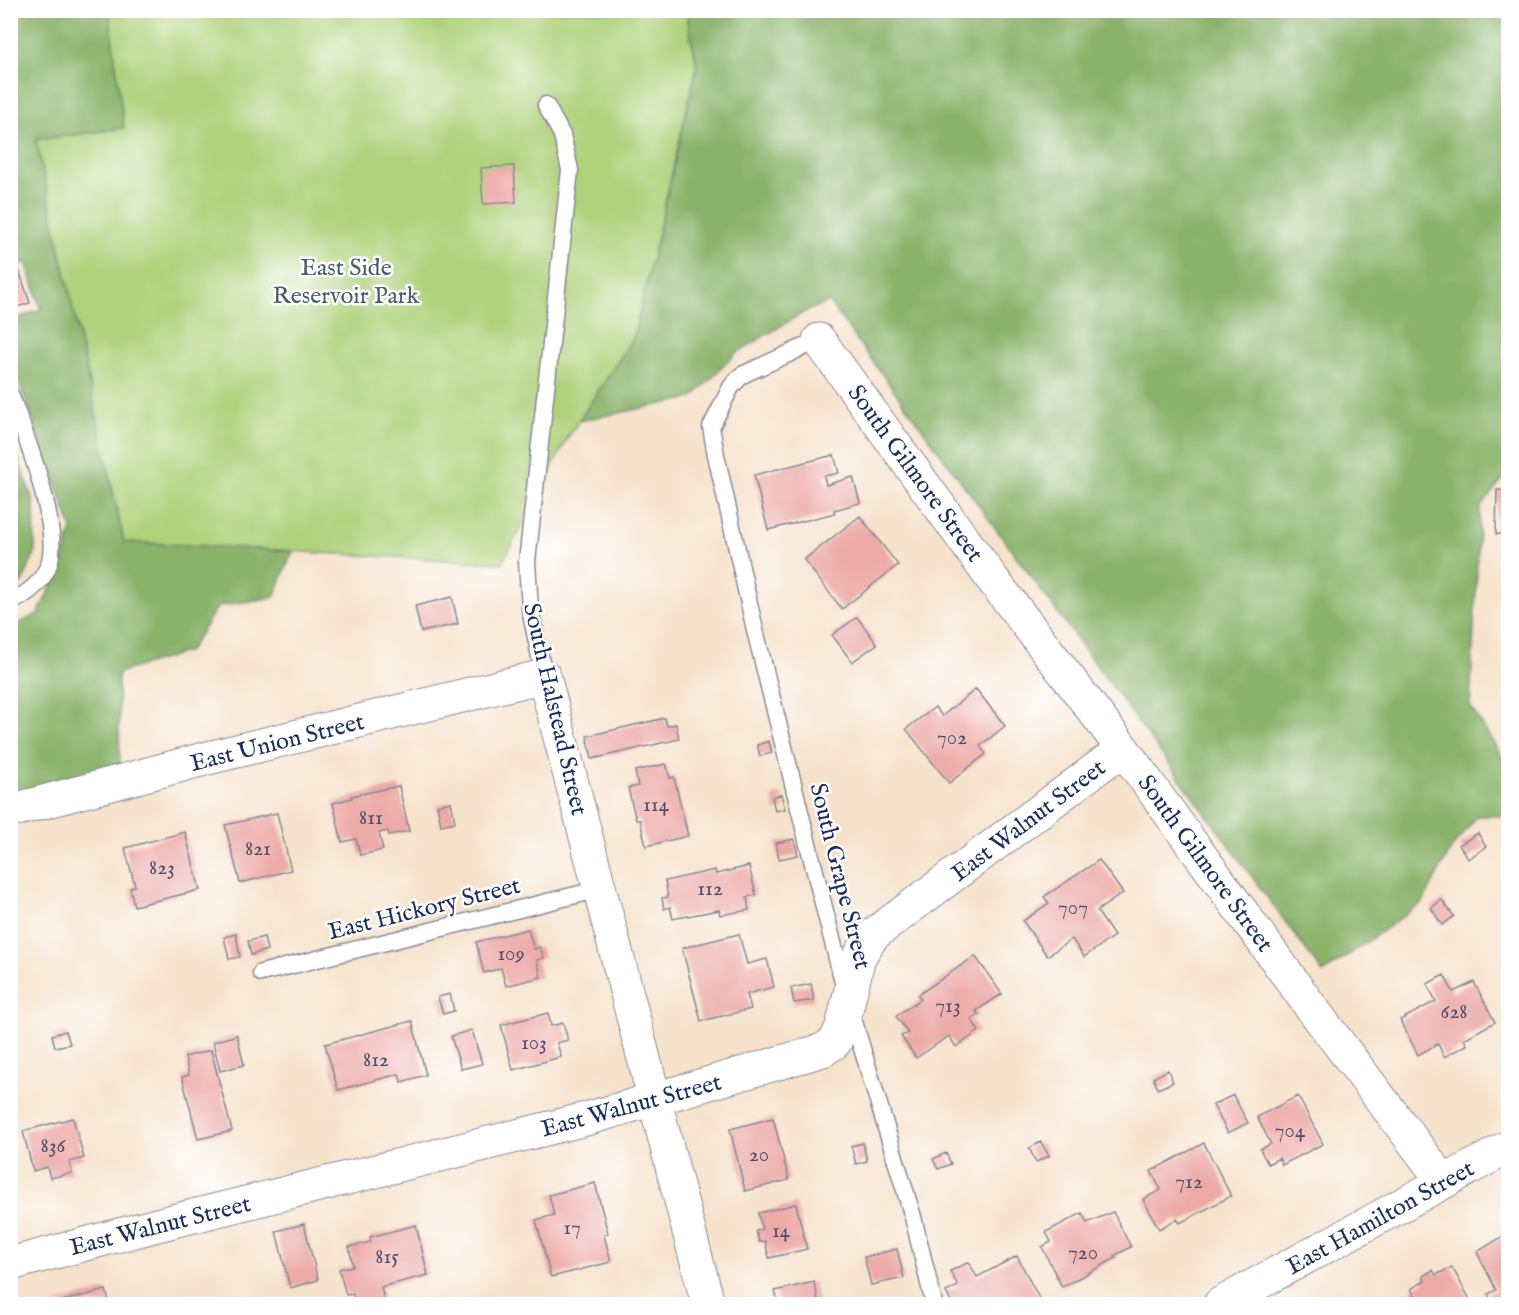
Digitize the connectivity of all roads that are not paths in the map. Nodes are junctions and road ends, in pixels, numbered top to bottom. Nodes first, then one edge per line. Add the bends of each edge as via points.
1 (546, 105) dead end
2 (819, 340) joint
3 (10, 394) edge
4 (10, 603) edge
5 (544, 676) junction
6 (1123, 749) junction
7 (10, 811) edge
8 (600, 889) junction
9 (261, 973) dead end
10 (848, 1002) junction
11 (654, 1100) junction
12 (1509, 1147) edge
13 (1444, 1182) junction
14 (10, 1264) edge
15 (708, 1305) edge
16 (934, 1305) edge
17 (1220, 1305) edge

1 - 5 lane, South Halstead Street via 562,135 570,170 527,562 530,609
2 - 6 street, South Gilmore Street via 993,580
2 - 10 lane, South Grape Street via 742,375 731,387 711,427 763,665
3 - 4 lane via 32,453 52,547 48,568 31,591
5 - 7 street, East Union Street
5 - 8 street, South Halstead Street
6 - 10 street, East Walnut Street via 873,935 859,957
6 - 13 street, South Gilmore Street
8 - 9 lane, East Hickory Street
8 - 11 street, South Halstead Street
10 - 11 street, East Walnut Street via 836,1042 822,1050
10 - 16 lane, South Grape Street via 913,1217
11 - 14 street, East Walnut Street
11 - 15 street, South Halstead Street
12 - 13 street, East Hamilton Street
13 - 17 street, East Hamilton Street

